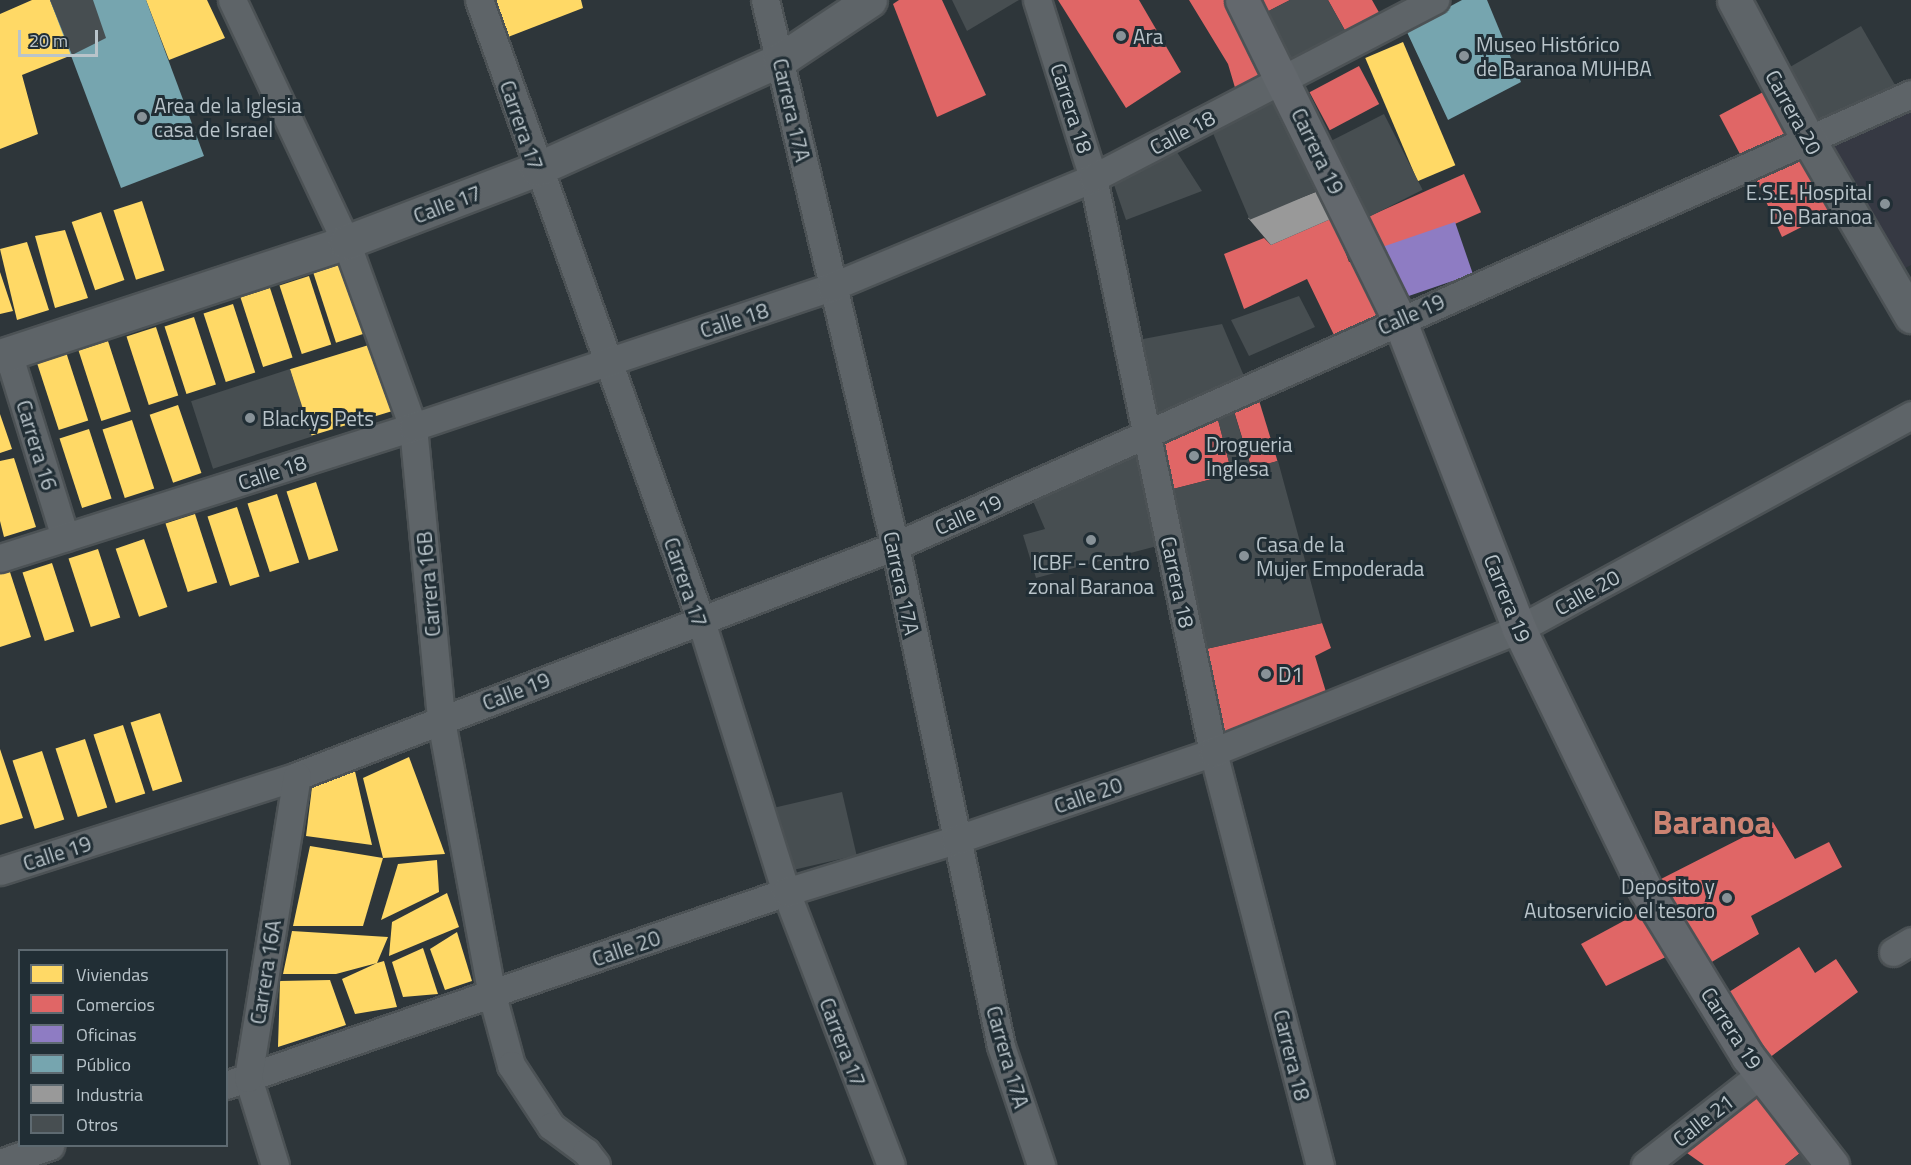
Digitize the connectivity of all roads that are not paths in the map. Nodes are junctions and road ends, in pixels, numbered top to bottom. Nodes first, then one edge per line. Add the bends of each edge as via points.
1 (232, 0) edge
2 (479, 0) edge
3 (765, 0) edge
4 (870, 0) edge
5 (1037, 0) edge
6 (1242, 0) edge
7 (1435, 0) edge
8 (1734, 0) edge
9 (780, 60) junction
10 (1283, 78) junction
11 (1911, 94) edge
12 (1808, 139) junction
13 (537, 169) junction
14 (1093, 178) junction
15 (346, 242) junction
16 (831, 287) junction
17 (1911, 316) edge
18 (1399, 319) junction
19 (4, 355) edge
20 (607, 362) junction
21 (1911, 415) edge
22 (413, 427) junction
23 (1146, 434) junction
24 (65, 537) junction
25 (896, 546) junction
26 (0, 558) edge
27 (700, 621) junction
28 (1520, 629) junction
29 (441, 720) junction
30 (1213, 752) junction
31 (297, 776) junction
32 (955, 840) junction
33 (0, 871) edge
34 (786, 892) junction
35 (492, 995) junction
36 (1761, 1074) junction
37 (237, 1081) edge
38 (45, 1147) edge
39 (4, 1156) edge
40 (275, 1165) edge
41 (596, 1165) edge
42 (891, 1165) edge
43 (1041, 1165) edge
44 (1320, 1165) edge
45 (1645, 1165) edge
46 (1832, 1165) edge

1 - 15 street, Carrera 16B
2 - 13 street, Carrera 17
3 - 9 street, Carrera 17A
4 - 9 street, Calle 17
5 - 14 street, Carrera 18
6 - 10 main road, Carrera 19
7 - 10 street, Calle 18
8 - 12 street, Carrera 20
9 - 13 street, Calle 17
9 - 16 street, Carrera 17A
10 - 14 street, Calle 18
10 - 18 main road, Carrera 19
11 - 12 street, Calle 19
12 - 17 street, Carrera 20
12 - 18 street, Calle 19
13 - 15 street, Calle 17
13 - 20 street, Carrera 17
14 - 16 street, Calle 18
14 - 23 street, Carrera 18
15 - 19 street, Calle 17
15 - 22 street, Carrera 16B
16 - 20 street, Calle 18
16 - 25 street, Carrera 17A
18 - 23 street, Calle 19
18 - 28 main road, Carrera 19
19 - 24 street, Carrera 16
20 - 22 street, Calle 18
20 - 27 street, Carrera 17
21 - 28 street, Calle 20
22 - 24 street, Calle 18
22 - 29 street, Carrera 16B
23 - 25 street, Calle 19
23 - 30 street, Carrera 18
24 - 26 street, Calle 18
25 - 27 street, Calle 19
25 - 32 street, Carrera 17A
27 - 29 street, Calle 19
27 - 34 street, Carrera 17
28 - 30 street, Calle 20
28 - 36 main road, Carrera 19 via 1645,889
29 - 31 street, Calle 19
29 - 35 street, Carrera 16B
30 - 32 street, Calle 20
30 - 44 street, Carrera 18
31 - 33 street, Calle 19
31 - 37 street, Carrera 16A
32 - 34 street, Calle 20
32 - 43 street, Carrera 17A via 1001,1046
34 - 35 street, Calle 20
34 - 42 street, Carrera 17
35 - 37 street, Calle 20
35 - 41 street, Carrera 16B via 511,1065 551,1126 586,1152
36 - 45 street, Calle 21
36 - 46 main road, Carrera 19
37 - 40 street, Carrera 16A
38 - 39 street

